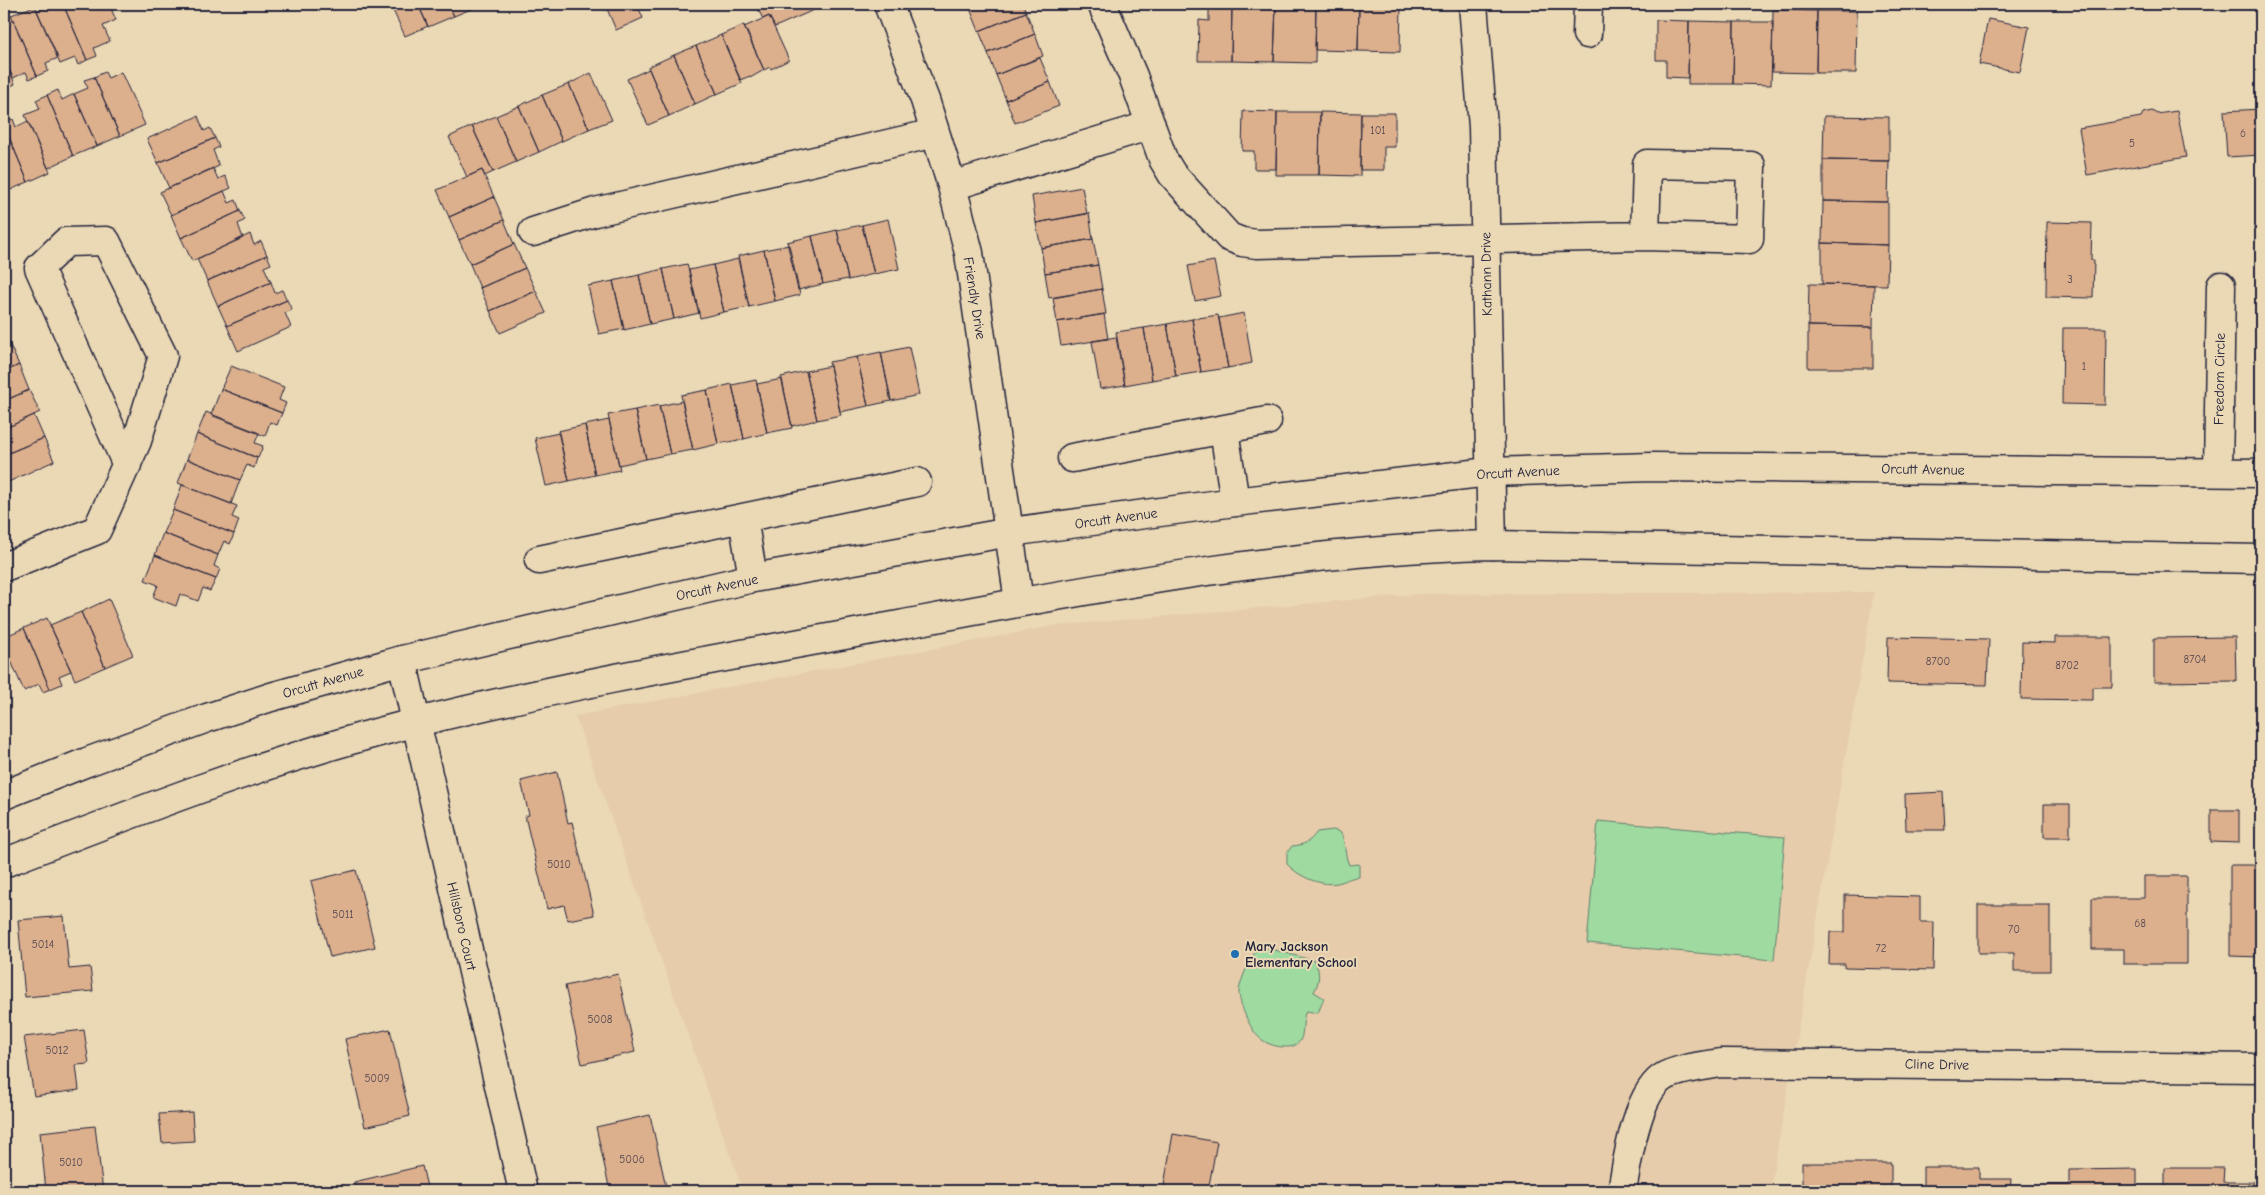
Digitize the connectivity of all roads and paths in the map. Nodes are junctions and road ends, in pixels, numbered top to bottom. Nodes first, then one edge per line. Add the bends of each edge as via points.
1 (888, 4) edge
2 (1102, 4) edge
3 (1473, 4) edge
4 (1588, 4) edge
5 (1587, 34) dead end
6 (1151, 125) junction
7 (935, 133) junction
8 (952, 186) junction
9 (533, 232) dead end
10 (1645, 236) junction
11 (1486, 238) junction
12 (2221, 286) dead end
13 (1266, 421) dead end
14 (1224, 430) junction
15 (1072, 458) dead end
16 (127, 464) junction
17 (1489, 472) junction
18 (2218, 472) junction
19 (2261, 473) edge
20 (917, 482) dead end
21 (1235, 502) junction
22 (743, 518) junction
23 (1010, 532) junction
24 (1492, 544) junction
25 (2261, 559) edge
26 (539, 560) dead end
27 (4, 567) edge
28 (753, 578) junction
29 (1019, 602) junction
30 (402, 660) junction
31 (416, 722) junction
32 (4, 795) edge
33 (4, 863) edge
34 (2261, 1068) edge
35 (523, 1191) edge
36 (1622, 1191) edge

1 - 7 street, Friendly Drive via 926,100
2 - 6 street
3 - 11 street, Kathann Drive via 1483,127
4 - 5 street
6 - 8 street
6 - 11 street via 1172,174 1229,237 1242,242
7 - 8 street, Friendly Drive
7 - 9 street via 595,212
8 - 23 street, Friendly Drive via 969,253
10 - 10 street via 1647,164 1751,166 1749,238
10 - 11 street
11 - 17 street, Kathann Drive
12 - 18 street, Freedom Circle
13 - 14 street
14 - 15 street
14 - 21 street
16 - 16 street via 163,356 106,241 66,242 39,268
16 - 27 street via 97,530
17 - 18 street, Orcutt Avenue via 1671,467
17 - 21 street, Orcutt Avenue
17 - 24 street, Kathann Drive
18 - 19 street, Orcutt Avenue
20 - 22 street
21 - 23 street, Orcutt Avenue
22 - 26 street
22 - 28 street
23 - 28 street, Orcutt Avenue
23 - 29 street, Friendly Drive
24 - 25 street
24 - 29 street via 1413,547 1213,570
28 - 30 street, Orcutt Avenue
29 - 31 street via 588,683
30 - 31 street, Hillsboro Court
30 - 32 street, Orcutt Avenue via 252,703
31 - 33 street via 282,760 167,799
31 - 35 street, Hillsboro Court
34 - 36 street, Cline Drive via 1721,1062 1688,1068 1663,1076 1648,1094 1638,1116

